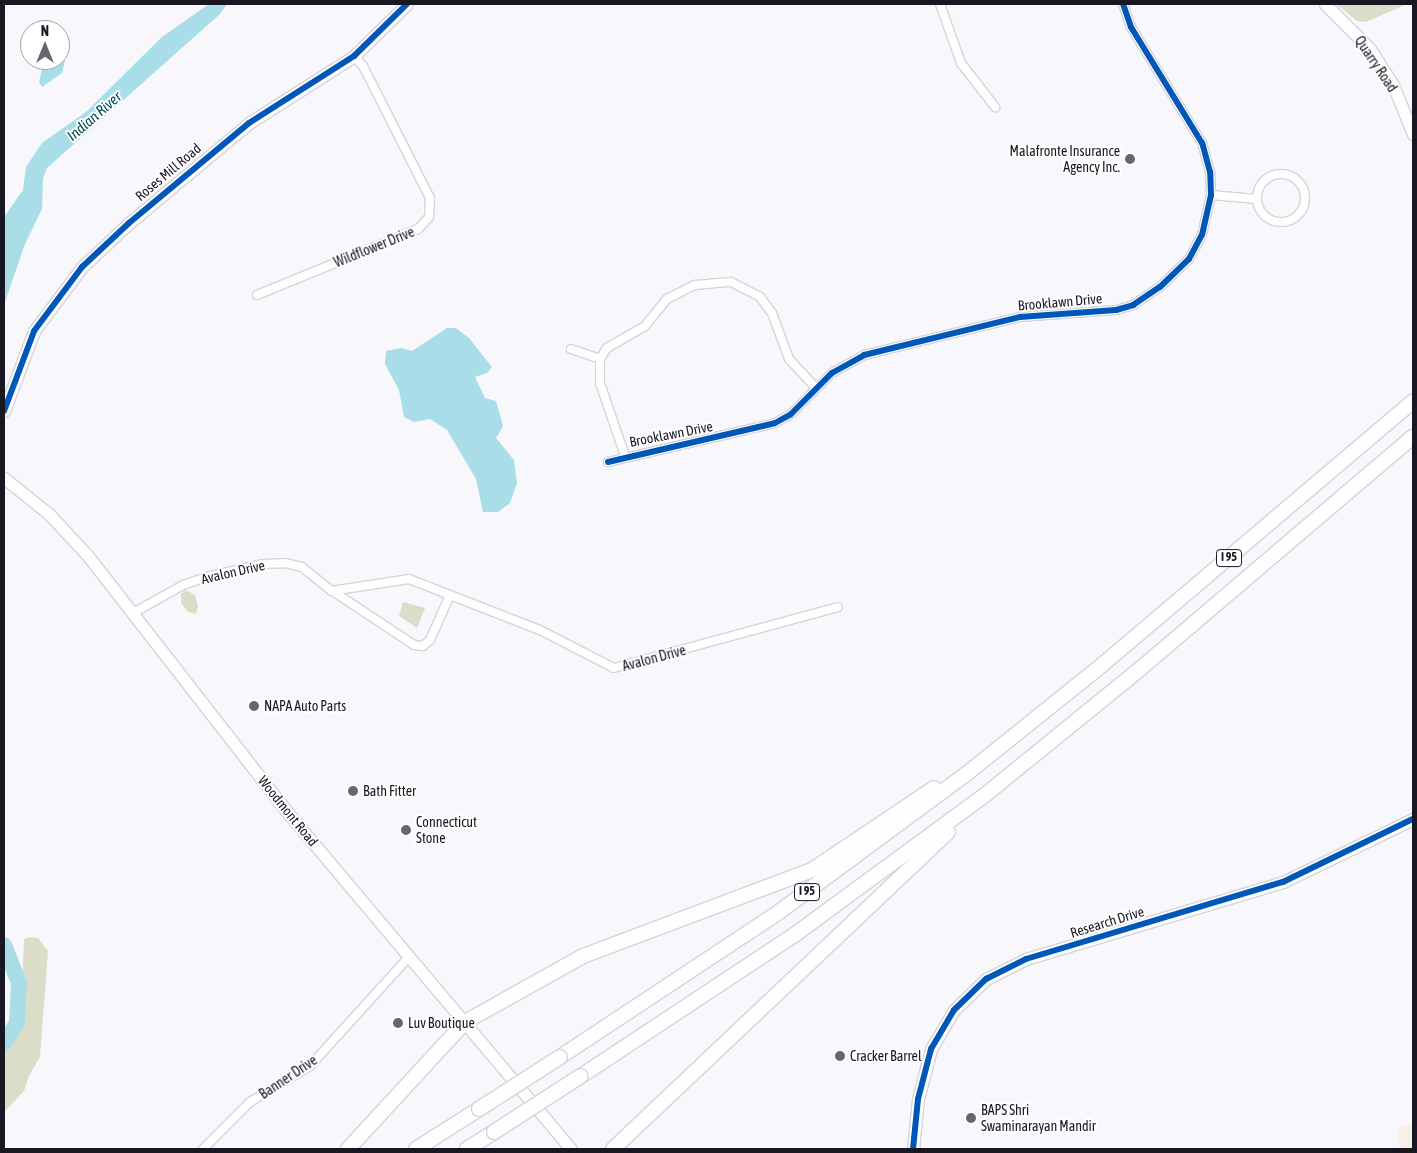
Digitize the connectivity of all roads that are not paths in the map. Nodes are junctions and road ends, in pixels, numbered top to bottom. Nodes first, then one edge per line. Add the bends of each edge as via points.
1 (407, 4) edge
2 (940, 4) edge
3 (1123, 4) edge
4 (1325, 4) edge
5 (354, 56) junction
6 (995, 107) dead end
7 (1413, 134) edge
8 (1211, 195) junction
9 (1257, 199) junction
10 (257, 295) dead end
11 (571, 349) dead end
12 (600, 359) junction
13 (816, 388) junction
14 (1413, 401) edge
15 (4, 411) edge
16 (1413, 437) edge
17 (624, 456) junction
18 (608, 462) dead end
19 (4, 478) edge
20 (331, 591) junction
21 (450, 595) junction
22 (838, 607) dead end
23 (134, 613) junction
24 (1044, 713) junction
25 (1011, 774) junction
26 (1413, 819) edge
27 (409, 957) junction
28 (465, 1022) junction
29 (204, 1149) edge
30 (348, 1149) edge
31 (416, 1149) edge
32 (467, 1149) edge
33 (570, 1149) edge
34 (613, 1149) edge
35 (913, 1149) edge

1 - 5 street, Roses Mill Road
2 - 6 street via 961,63
3 - 8 street, Brooklawn Drive via 1131,27 1202,143 1210,172
4 - 7 street, Quarry Road via 1370,49 1393,86
5 - 10 street, Wildflower Drive via 363,66 430,198 430,217 418,229
5 - 15 street, Roses Mill Road via 248,123 128,223 82,267 34,331
8 - 9 street
8 - 13 street, Brooklawn Drive via 1202,235 1189,259 1160,287 1133,305 1091,313 1020,317 884,349 841,366
9 - 9 street via 1265,216 1283,222 1299,214 1304,196 1296,180 1279,174 1263,182
11 - 12 street
12 - 13 street via 613,344 645,326 659,307 676,293 707,282 731,282 752,291 767,304 789,359
12 - 17 street via 600,383
13 - 17 street, Brooklawn Drive via 792,414 765,427
14 - 24 highway, I 95
16 - 25 highway, I 95
17 - 18 street, Brooklawn Drive
19 - 23 street, Woodmont Road via 57,521
20 - 21 street, Avalon Drive via 409,579
20 - 21 street, Avalon Drive via 418,646 430,640
20 - 23 street, Avalon Drive via 302,568 269,563 183,585
21 - 22 street, Avalon Drive via 540,630 614,668
23 - 27 street, Woodmont Road via 288,813
24 - 28 highway via 812,870 582,956
24 - 31 highway, I 95, bridge via 799,898
25 - 32 highway, I 95, bridge via 810,924
25 - 34 highway
26 - 35 street, Research Drive via 1283,882 1026,959 986,979 954,1010 931,1049 919,1091
27 - 28 street, Woodmont Road
27 - 29 street, Banner Drive via 310,1066 250,1102
28 - 30 highway
28 - 33 street, Woodmont Road

